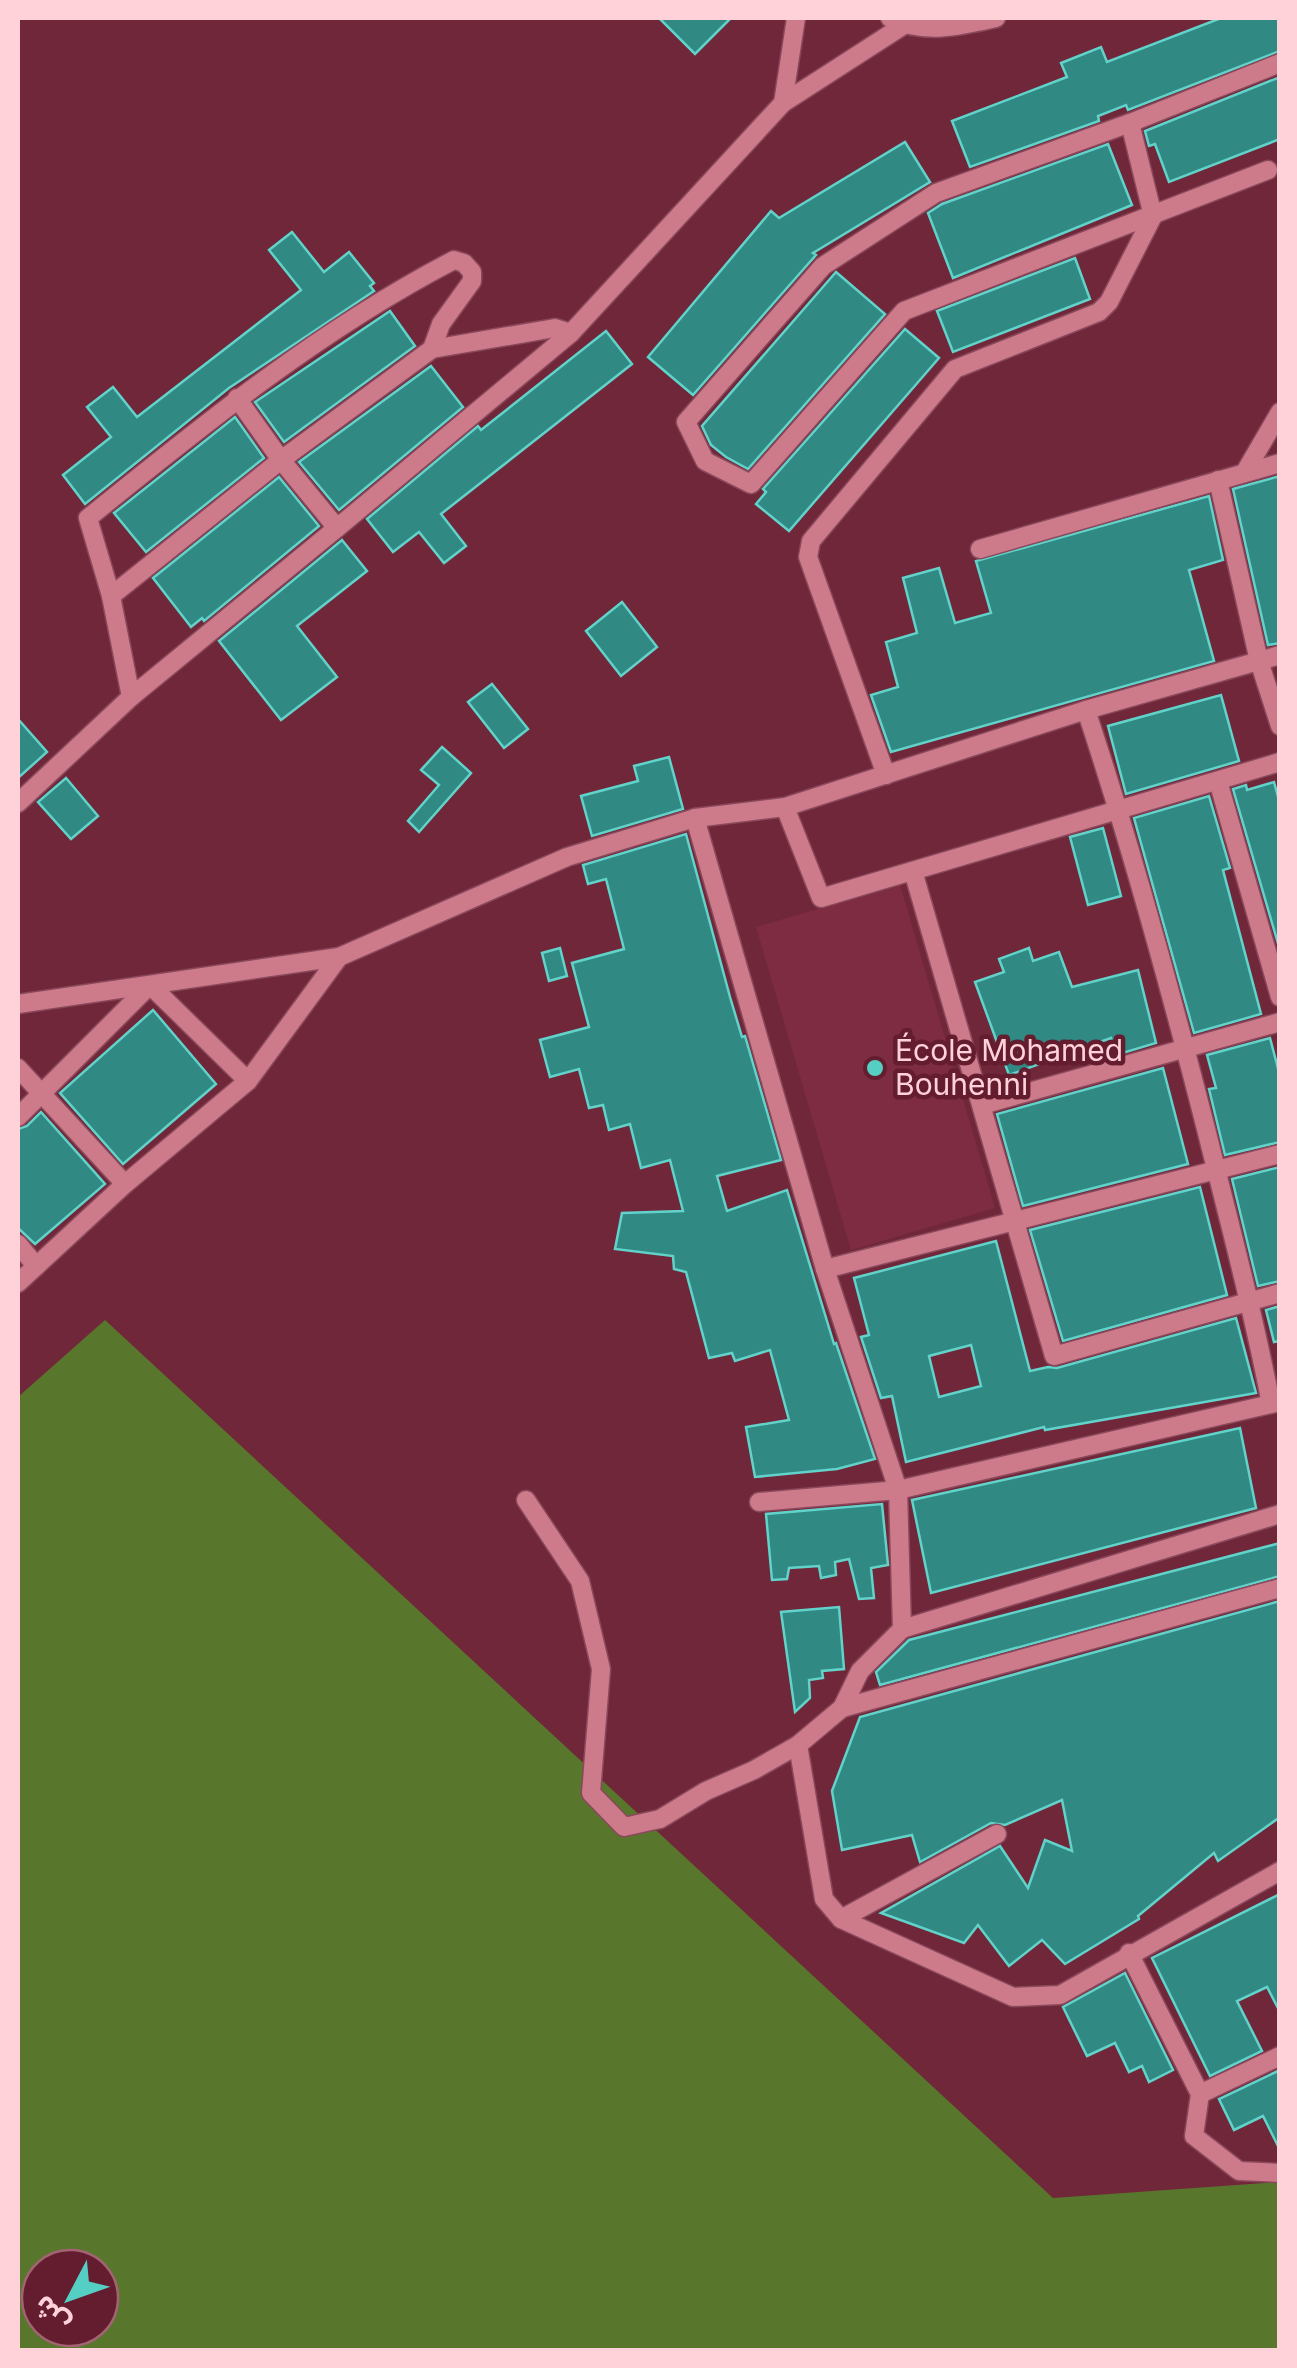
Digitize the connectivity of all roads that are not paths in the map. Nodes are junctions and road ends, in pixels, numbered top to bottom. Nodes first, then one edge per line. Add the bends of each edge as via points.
1 (796, 18) edge
2 (988, 18) edge
3 (897, 21) edge
4 (1280, 63) edge
5 (783, 103) junction
6 (1130, 123) junction
7 (1268, 170) dead end
8 (1154, 216) junction
9 (571, 334) junction
10 (432, 349) junction
11 (237, 398) junction
12 (1280, 412) edge
13 (281, 460) junction
14 (1280, 463) edge
15 (1244, 472) junction
16 (1218, 480) junction
17 (338, 528) junction
18 (980, 549) dead end
19 (110, 596) junction
20 (1280, 655) edge
21 (1258, 661) junction
22 (131, 697) junction
23 (1086, 710) junction
24 (1280, 726) edge
25 (1280, 762) edge
26 (886, 774) junction
27 (1218, 781) junction
28 (18, 803) edge
29 (785, 807) junction
30 (1119, 810) junction
31 (695, 818) junction
32 (913, 871) junction
33 (338, 958) junction
34 (150, 985) junction
35 (1280, 998) edge
36 (18, 1004) edge
37 (1280, 1022) edge
38 (1185, 1050) junction
39 (18, 1068) edge
40 (248, 1080) junction
41 (43, 1095) junction
42 (982, 1105) junction
43 (18, 1117) edge
44 (1280, 1154) edge
45 (1216, 1171) junction
46 (125, 1184) junction
47 (1014, 1220) junction
48 (18, 1244) edge
49 (36, 1266) junction
50 (825, 1269) junction
51 (18, 1283) edge
52 (1280, 1293) edge
53 (1251, 1301) junction
54 (1275, 1403) edge
55 (898, 1490) junction
56 (526, 1500) dead end
57 (759, 1502) dead end
58 (1280, 1514) edge
59 (1280, 1588) edge
60 (902, 1629) junction
61 (842, 1708) junction
62 (798, 1744) junction
63 (997, 1834) dead end
64 (1280, 1871) edge
65 (841, 1919) junction
66 (1130, 1953) junction
67 (1280, 2056) edge
68 (1200, 2094) junction
69 (1280, 2173) edge

1 - 5 street
2 - 3 street via 940,28
3 - 5 street
4 - 6 street
5 - 9 street
6 - 8 street
6 - 8 street via 936,193 823,266 686,422 705,460 752,484 904,311
7 - 8 street
8 - 26 street via 1098,312 955,369 811,541 808,558
9 - 10 street via 556,328
9 - 17 street
10 - 11 street via 472,281 464,263 454,260 404,286
10 - 13 street
11 - 13 street
11 - 19 street via 88,518
12 - 15 street
13 - 17 street
13 - 19 street
14 - 15 street
15 - 16 street
16 - 18 street
16 - 21 street
17 - 22 street
19 - 22 street
20 - 21 street
21 - 23 street
21 - 24 street
22 - 28 street
23 - 26 street
23 - 30 street
25 - 27 street
26 - 29 street
27 - 30 street
27 - 35 street
29 - 31 street
29 - 32 street via 821,898
30 - 32 street
30 - 38 street
31 - 33 street via 567,857
31 - 50 street
32 - 42 street
33 - 34 street
33 - 40 street
34 - 36 street
34 - 40 street
34 - 41 street
37 - 38 street
38 - 42 street
38 - 45 street
39 - 41 street
40 - 46 street
41 - 43 street
41 - 46 street
42 - 47 street
44 - 45 street
45 - 47 street
45 - 53 street
46 - 49 street
47 - 50 street
47 - 53 street via 1054,1356
48 - 49 street
49 - 51 street
50 - 55 street
52 - 53 street
53 - 54 street
54 - 55 street
55 - 57 street
55 - 60 street
56 - 62 street via 580,1581 601,1669 592,1794 624,1827 660,1819
58 - 60 street
59 - 61 street
60 - 61 street via 860,1671
61 - 62 street
62 - 65 street via 824,1899
63 - 65 street
64 - 66 street
65 - 66 street via 1013,1998 1060,1994
66 - 68 street
67 - 68 street
68 - 69 street via 1194,2136 1239,2172

